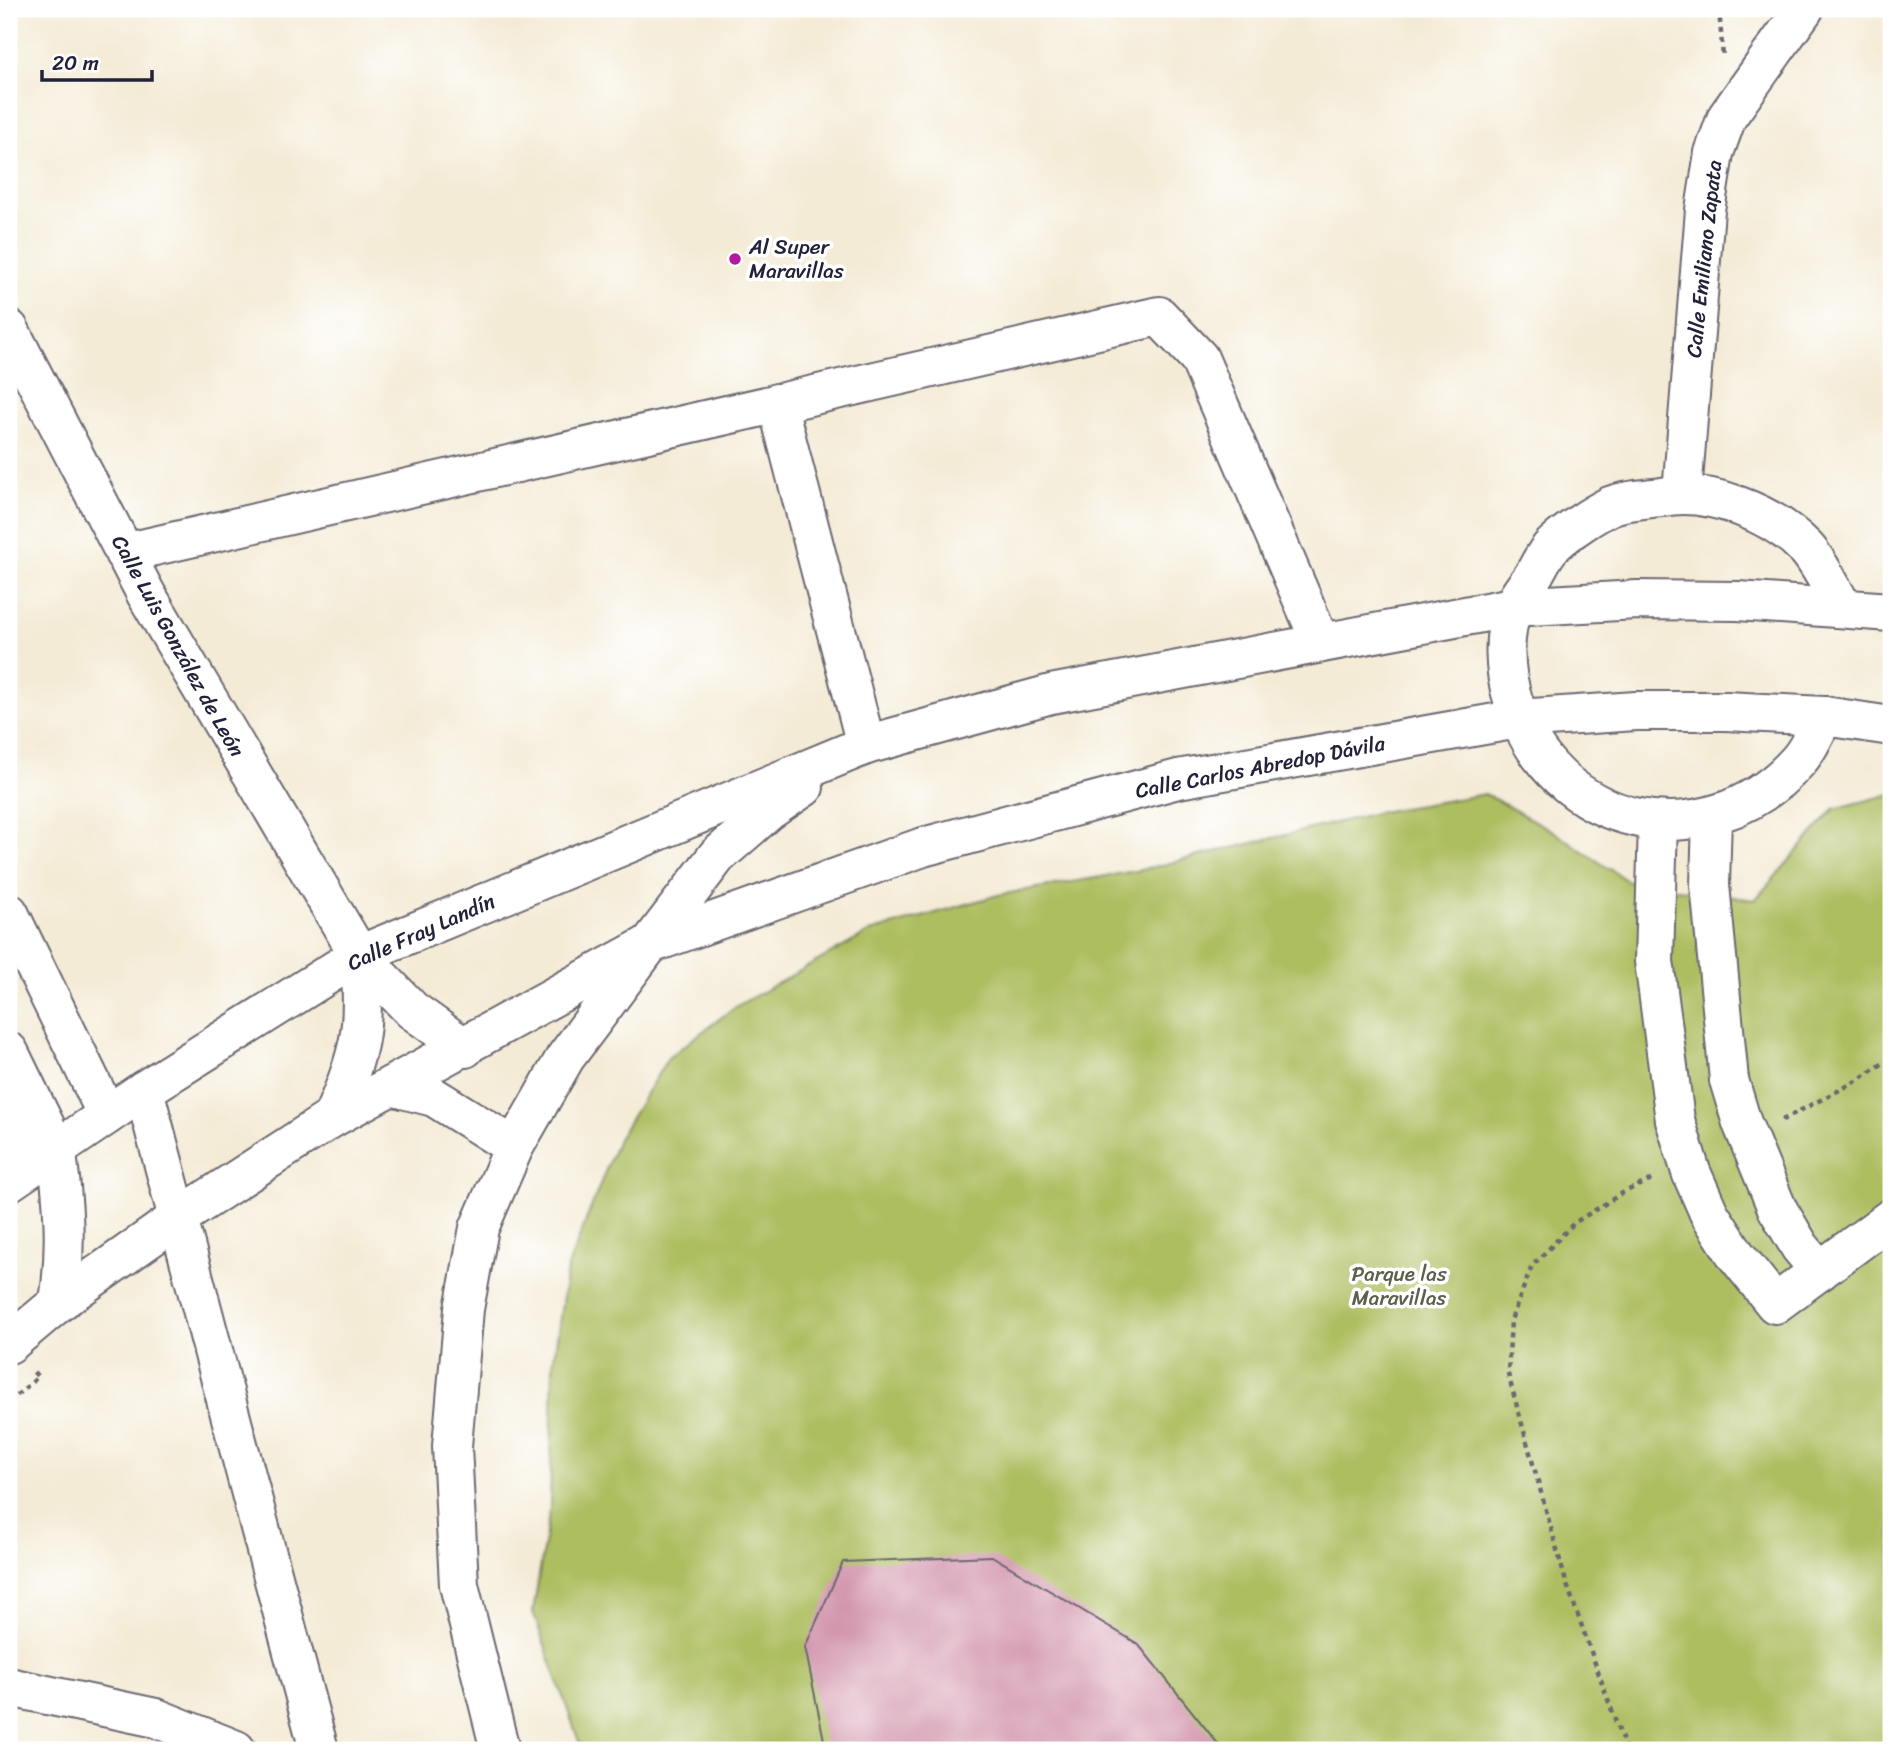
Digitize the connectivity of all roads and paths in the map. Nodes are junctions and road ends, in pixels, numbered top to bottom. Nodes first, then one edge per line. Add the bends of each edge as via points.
1 (1804, 9) edge
2 (9, 329) edge
3 (776, 403) junction
4 (1682, 493) junction
5 (124, 553) junction
6 (1842, 606) junction
7 (1513, 607) junction
8 (1891, 612) edge
9 (1321, 643) junction
10 (1824, 716) junction
11 (1518, 719) junction
12 (1891, 726) edge
13 (866, 745) junction
14 (1712, 817) junction
15 (1658, 822) junction
16 (9, 913) edge
17 (650, 944) junction
18 (359, 956) junction
19 (465, 1048) junction
20 (9, 1052) edge
21 (1891, 1058) edge
22 (391, 1086) junction
23 (144, 1090) junction
24 (9, 1114) edge
25 (107, 1115) junction
26 (332, 1118) junction
27 (1773, 1125) dead end
28 (514, 1147) junction
29 (33, 1164) edge
30 (1661, 1175) dead end
31 (178, 1218) junction
32 (1891, 1218) edge
33 (1820, 1271) junction
34 (59, 1302) junction
35 (9, 1344) edge
36 (9, 1687) edge
37 (236, 1750) edge
38 (320, 1750) edge
39 (500, 1750) edge
40 (1626, 1750) edge

1 - 4 main road, Calle Emiliano Zapata via 1727,117 1714,153 1705,210
2 - 5 main road, Calle Luis González de León
3 - 5 main road
3 - 9 main road via 1159,316 1199,358
3 - 13 main road
4 - 6 main road via 1750,508 1806,548
4 - 7 main road via 1611,506 1572,532 1552,546
5 - 18 main road, Calle Luis González de León
6 - 7 main road via 1637,600
6 - 8 main road
7 - 9 main road
7 - 11 main road via 1506,644 1507,681
9 - 13 main road via 1051,694
10 - 11 main road, Calle Carlos Abredop Dávila via 1726,710
10 - 12 main road, Calle Carlos Abredop Dávila
10 - 14 main road via 1799,761 1760,796
11 - 15 main road via 1540,758 1572,790 1613,812
11 - 17 main road, Calle Carlos Abredop Dávila via 1178,779 923,847
13 - 17 main road via 770,810 717,856
13 - 18 main road, Calle Fray Landín
14 - 15 main road
14 - 33 main road, bridge via 1710,885 1729,1080 1777,1208
15 - 33 main road, bridge via 1654,961 1675,1120 1692,1172 1709,1213 1775,1304
16 - 25 main road
17 - 19 main road
17 - 28 main road via 565,1058
18 - 19 main road via 412,1010
18 - 23 main road, Calle Fray Landín
18 - 26 main road via 365,1002 362,1034 353,1070
19 - 22 main road
20 - 29 main road
21 - 27 path
22 - 26 main road
22 - 28 main road via 434,1097
23 - 25 main road, Calle Fray Landín
23 - 31 main road
24 - 29 main road
25 - 29 main road, Calle Fray Landín
26 - 31 main road
28 - 39 main road via 479,1228 464,1309 452,1446 459,1585
29 - 34 main road via 66,1231
30 - 40 path via 1574,1223 1532,1266 1511,1320 1508,1374 1527,1447 1566,1582
31 - 34 main road
31 - 38 main road
32 - 33 main road
34 - 35 main road
36 - 37 main road via 156,1718

